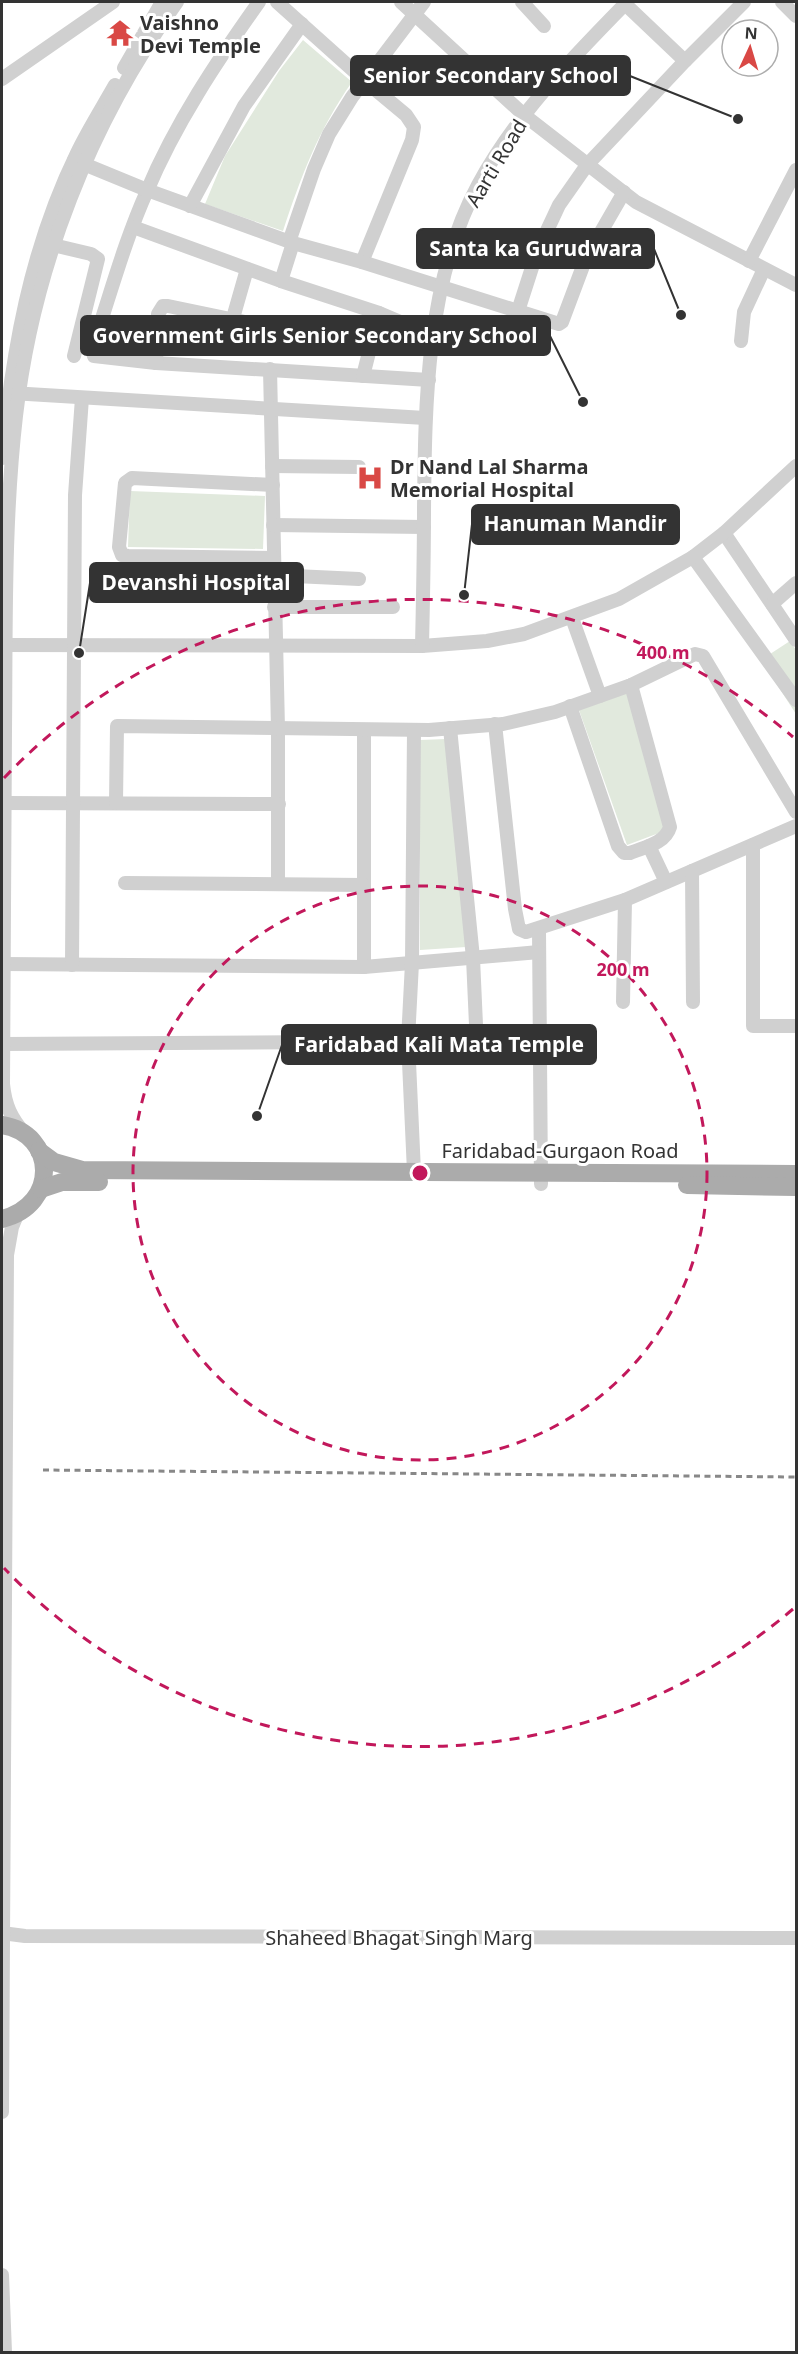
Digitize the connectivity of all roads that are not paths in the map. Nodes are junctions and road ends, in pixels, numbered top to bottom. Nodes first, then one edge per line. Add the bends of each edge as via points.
1 (112, 2) edge
2 (162, 2) edge
3 (177, 2) edge
4 (259, 2) edge
5 (277, 2) edge
6 (401, 2) edge
7 (424, 2) edge
8 (522, 2) edge
9 (744, 2) edge
10 (782, 2) edge
11 (626, 3) edge
12 (413, 12) junction
13 (796, 16) edge
14 (302, 24) junction
15 (544, 26) dead end
16 (685, 61) junction
17 (2, 79) edge
18 (364, 80) junction
19 (524, 115) junction
20 (79, 164) junction
21 (587, 165) junction
22 (796, 170) edge
23 (147, 190) junction
24 (624, 192) junction
25 (190, 206) junction
26 (133, 227) junction
27 (291, 242) junction
28 (53, 245) junction
29 (362, 261) junction
30 (749, 261) junction
31 (764, 268) junction
32 (247, 269) junction
33 (281, 281) junction
34 (796, 285) edge
35 (442, 289) junction
36 (518, 311) junction
37 (379, 313) junction
38 (233, 318) junction
39 (433, 336) junction
40 (741, 341) dead end
41 (370, 348) junction
42 (74, 356) dead end
43 (156, 363) junction
44 (270, 369) junction
45 (363, 376) junction
46 (429, 380) junction
47 (14, 393) junction
48 (82, 398) junction
49 (270, 407) junction
50 (425, 418) junction
51 (2, 458) edge
52 (2, 466) edge
53 (272, 466) junction
54 (796, 466) edge
55 (358, 467) dead end
56 (10, 481) junction
57 (273, 485) junction
58 (273, 525) junction
59 (424, 528) junction
60 (724, 533) junction
61 (693, 557) junction
62 (273, 558) junction
63 (273, 576) junction
64 (359, 579) dead end
65 (796, 584) edge
66 (772, 604) junction
67 (274, 607) junction
68 (393, 607) dead end
69 (572, 618) junction
70 (796, 640) edge
71 (4, 645) edge
72 (74, 645) junction
73 (275, 646) junction
74 (422, 646) junction
75 (631, 685) junction
76 (600, 696) junction
77 (796, 700) edge
78 (570, 706) junction
79 (495, 724) junction
80 (450, 728) junction
81 (278, 729) junction
82 (414, 730) junction
83 (363, 731) junction
84 (5, 803) junction
85 (72, 803) junction
86 (116, 803) junction
87 (279, 804) junction
88 (796, 812) edge
89 (796, 826) edge
90 (753, 845) junction
91 (649, 846) junction
92 (692, 871) junction
93 (666, 882) junction
94 (125, 883) dead end
95 (278, 884) junction
96 (364, 885) junction
97 (625, 900) junction
98 (539, 929) junction
99 (538, 952) junction
100 (473, 958) junction
101 (412, 963) junction
102 (4, 964) junction
103 (72, 965) junction
104 (364, 967) junction
105 (623, 1002) dead end
106 (693, 1002) dead end
107 (796, 1026) edge
108 (408, 1040) junction
109 (3, 1044) junction
110 (2, 1125) edge
111 (26, 1135) junction
112 (39, 1151) junction
113 (414, 1172) junction
114 (796, 1174) edge
115 (541, 1178) junction
116 (796, 1188) edge
117 (41, 1189) junction
118 (9, 1217) edge
119 (2, 1933) edge
120 (796, 1938) edge
121 (2, 2112) edge
122 (2, 2276) edge
123 (5, 2352) edge

1 - 17 street
2 - 20 street
3 - 20 street
4 - 23 street via 215,65
5 - 14 street
6 - 12 street
7 - 12 street
8 - 15 street
9 - 16 street
10 - 13 street
11 - 16 street
11 - 19 street, Aarti Road
12 - 18 street
12 - 19 street
14 - 18 street
14 - 25 street via 240,114
16 - 21 street
18 - 27 street via 322,149
18 - 29 street via 412,121 415,133
19 - 21 street
19 - 35 street, Aarti Road via 474,192 452,247
20 - 23 street
20 - 28 street
20 - 47 street via 43,237 28,288
21 - 24 street
21 - 36 street via 541,242
22 - 30 street
23 - 25 street
23 - 26 street
24 - 30 street via 655,213
24 - 36 street via 586,258 560,323
25 - 27 street
26 - 32 street
26 - 43 street via 92,353 99,358
27 - 29 street
27 - 33 street
28 - 42 street via 98,259
28 - 47 street
29 - 35 street
30 - 31 street
31 - 34 street
31 - 40 street via 744,312
32 - 33 street
32 - 38 street
33 - 37 street
35 - 36 street
35 - 39 street, Aarti Road
37 - 39 street
37 - 41 street
38 - 41 street
38 - 43 street via 163,306 158,314
39 - 46 street, Aarti Road
41 - 45 street
43 - 44 street
44 - 45 street
44 - 49 street
45 - 46 street
46 - 50 street, Aarti Road
47 - 48 street
47 - 51 street
47 - 56 street
48 - 49 street
48 - 72 street via 75,495
49 - 50 street
49 - 53 street
50 - 59 street, Aarti Road
52 - 56 street
53 - 55 street
53 - 57 street
54 - 60 street
56 - 71 street
57 - 58 street
57 - 62 street via 132,478 125,483 118,547 122,555 128,556
58 - 59 street
58 - 62 street
59 - 74 street, Aarti Road
60 - 61 street
60 - 66 street
61 - 69 street via 619,599
61 - 77 street
62 - 63 street
63 - 64 street
63 - 67 street
65 - 66 street
66 - 70 street
67 - 68 street
67 - 73 street
69 - 74 street via 487,641
69 - 76 street
71 - 72 street
71 - 84 street
72 - 73 street
72 - 85 street
73 - 74 street
73 - 81 street
75 - 76 street
75 - 88 street via 689,656 703,656
75 - 91 street via 670,827 666,836
76 - 78 street
78 - 79 street
78 - 91 street via 618,846 630,854
79 - 80 street
79 - 98 street via 519,929
80 - 82 street
80 - 100 street
81 - 83 street
81 - 86 street via 117,726
81 - 87 street
82 - 83 street
82 - 101 street
83 - 96 street
84 - 85 street
84 - 102 street
85 - 86 street
85 - 103 street
86 - 87 street
87 - 95 street
89 - 90 street
90 - 92 street
90 - 107 street via 753,1026
91 - 93 street
92 - 93 street
92 - 106 street
93 - 97 street
94 - 95 street
95 - 96 street
96 - 104 street
97 - 98 street
97 - 105 street
98 - 99 street
99 - 100 street
99 - 115 street
100 - 101 street
100 - 108 street via 476,1025 472,1035
101 - 104 street
101 - 108 street
102 - 103 street
102 - 109 street
103 - 104 street
108 - 109 street
108 - 113 street
109 - 111 street via 5,1102
110 - 111 main road
111 - 112 main road
112 - 113 main road, Faridabad-Gurgaon Road via 54,1162 82,1170
112 - 117 main road via 44,1170
113 - 115 main road, Faridabad-Gurgaon Road
114 - 115 main road, Faridabad-Gurgaon Road
115 - 116 main road, Faridabad-Gurgaon Road
115 - 117 main road, Faridabad-Gurgaon Road via 82,1181
117 - 118 main road via 32,1204
118 - 119 street via 12,1227 7,1255
119 - 120 street, Shaheed Bhagat Singh Marg
119 - 121 street
122 - 123 street

